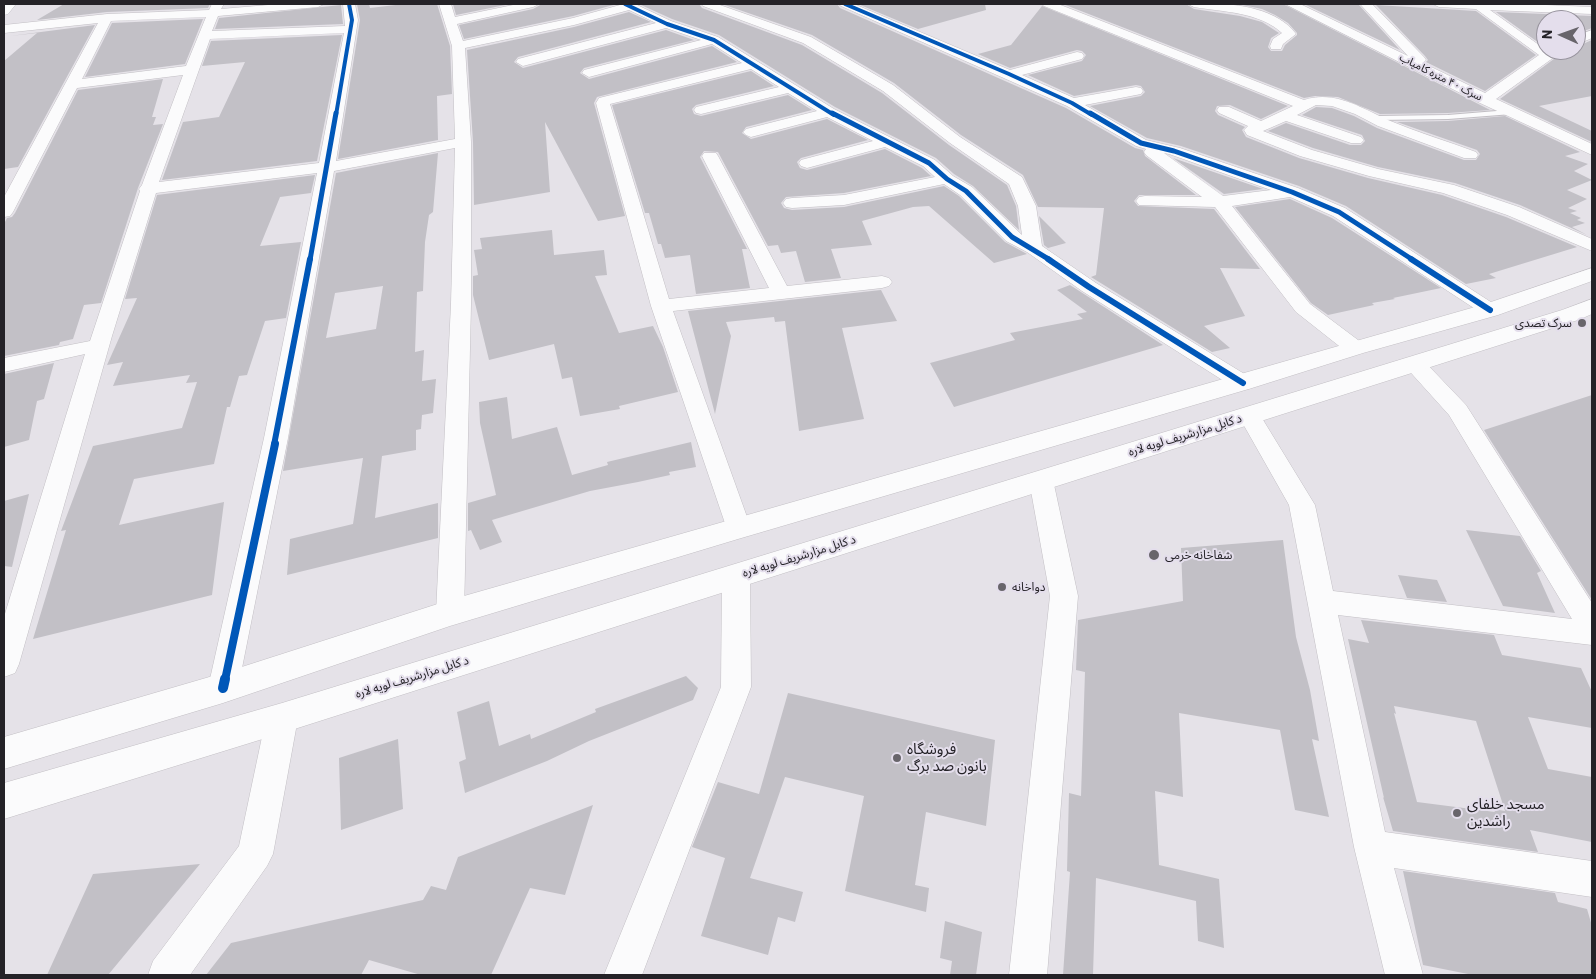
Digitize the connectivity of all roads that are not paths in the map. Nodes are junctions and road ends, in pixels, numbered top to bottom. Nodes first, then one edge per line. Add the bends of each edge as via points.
1 (10, 4) edge
2 (152, 4) edge
3 (318, 4) edge
4 (349, 4) edge
5 (533, 4) edge
6 (708, 4) edge
7 (846, 4) edge
8 (1048, 4) edge
9 (1194, 4) edge
10 (1291, 4) edge
11 (1366, 4) edge
12 (1439, 4) edge
13 (628, 5) edge
14 (1478, 5) edge
15 (274, 6) edge
16 (215, 8) edge
17 (80, 10) dead end
18 (1592, 10) edge
19 (4, 11) edge
20 (447, 13) edge
21 (139, 16) junction
22 (106, 18) junction
23 (73, 23) junction
24 (667, 24) junction
25 (350, 29) junction
26 (4, 30) edge
27 (204, 35) junction
28 (714, 40) junction
29 (1536, 43) edge
30 (458, 46) junction
31 (1276, 46) dead end
32 (1077, 56) dead end
33 (1542, 60) edge
34 (523, 62) dead end
35 (752, 65) junction
36 (1425, 68) junction
37 (190, 70) junction
38 (589, 73) dead end
39 (1009, 74) junction
40 (72, 84) junction
41 (790, 88) junction
42 (1136, 92) dead end
43 (1486, 100) junction
44 (1072, 104) junction
45 (1304, 105) junction
46 (701, 110) dead end
47 (1224, 110) dead end
48 (829, 112) junction
49 (1509, 112) junction
50 (1285, 116) junction
51 (1376, 118) junction
52 (1262, 126) junction
53 (751, 132) dead end
54 (1356, 140) dead end
55 (462, 142) junction
56 (886, 142) junction
57 (1141, 143) junction
58 (1592, 150) edge
59 (1470, 155) dead end
60 (710, 156) dead end
61 (807, 163) dead end
62 (327, 167) junction
63 (947, 180) junction
64 (147, 189) junction
65 (1292, 192) junction
66 (1145, 201) dead end
67 (1220, 202) junction
68 (792, 203) dead end
69 (4, 212) edge
70 (1592, 246) edge
71 (1033, 248) junction
72 (1592, 274) edge
73 (882, 282) dead end
74 (780, 293) junction
75 (661, 306) junction
76 (1592, 306) edge
77 (1490, 310) junction
78 (100, 345) junction
79 (1355, 348) junction
80 (1414, 364) junction
81 (4, 365) edge
82 (1243, 383) junction
83 (1249, 415) junction
84 (1041, 480) junction
85 (738, 528) junction
86 (736, 576) junction
87 (1320, 601) junction
88 (450, 613) junction
89 (1592, 626) edge
90 (1592, 633) edge
91 (4, 664) edge
92 (223, 688) junction
93 (282, 718) junction
94 (4, 753) edge
95 (4, 802) edge
96 (1371, 847) junction
97 (1592, 879) edge
98 (167, 975) edge
99 (623, 975) edge
100 (1028, 975) edge
101 (1404, 975) edge

1 - 19 street
2 - 21 street
3 - 15 street
4 - 25 street
5 - 20 street
6 - 71 street via 807,40 888,88 955,140 1016,181 1027,206
7 - 39 street
8 - 45 street
9 - 31 street via 1256,15 1284,26 1290,34
10 - 36 street, سرک ۴۰ متره کامیاب
11 - 36 street
12 - 14 street
13 - 24 street
13 - 30 street via 574,21
14 - 18 street
14 - 29 street
15 - 16 street
16 - 21 street
16 - 27 street
17 - 23 street
20 - 30 street
21 - 22 street
22 - 23 street
22 - 40 street
23 - 26 street
24 - 28 street
24 - 34 street
25 - 27 street
25 - 62 street
27 - 37 street
28 - 35 street
28 - 38 street
30 - 55 street
32 - 39 street
33 - 43 street
35 - 41 street
35 - 75 street via 603,101
36 - 43 street, سرک ۴۰ متره کامیاب
37 - 40 street
37 - 64 street
39 - 44 street
40 - 69 street
41 - 46 street
41 - 48 street
42 - 44 street
43 - 49 street, سرک ۴۰ متره کامیاب
44 - 57 street
45 - 50 street
45 - 51 street via 1324,100
47 - 52 street
48 - 53 street
48 - 56 street
49 - 51 lane
49 - 58 street, سرک ۴۰ متره کامیاب
50 - 52 street
50 - 54 street
51 - 59 street
52 - 70 street via 1252,132 1306,153 1448,189 1513,211
55 - 62 street
55 - 88 street via 461,304
56 - 61 street
56 - 63 street via 929,163
57 - 65 street via 1174,151
57 - 67 street
60 - 74 street
62 - 64 street
62 - 92 street via 252,558
63 - 68 street via 844,200
63 - 71 street via 966,192 1012,237
64 - 78 street
65 - 67 street
65 - 77 street via 1339,212
66 - 67 street
67 - 79 street via 1303,308
71 - 82 street via 1089,287
72 - 77 highway
73 - 74 street
74 - 75 street
75 - 85 street
76 - 80 highway, د کابل مزارشریف لویه لاره
77 - 79 highway
78 - 81 street
78 - 91 street
79 - 82 highway
80 - 83 highway, د کابل مزارشریف لویه لاره
80 - 89 street via 1458,410
82 - 85 highway
83 - 84 highway, د کابل مزارشریف لویه لاره
83 - 87 street via 1302,505
84 - 86 highway, د کابل مزارشریف لویه لاره
84 - 100 street via 1064,596
85 - 88 highway
86 - 93 highway, د کابل مزارشریف لویه لاره
86 - 99 street via 736,687
87 - 90 street
87 - 96 street
88 - 92 highway
92 - 94 highway
93 - 95 highway, د کابل مزارشریف لویه لاره
93 - 98 street via 255,854
96 - 97 street
96 - 101 street

